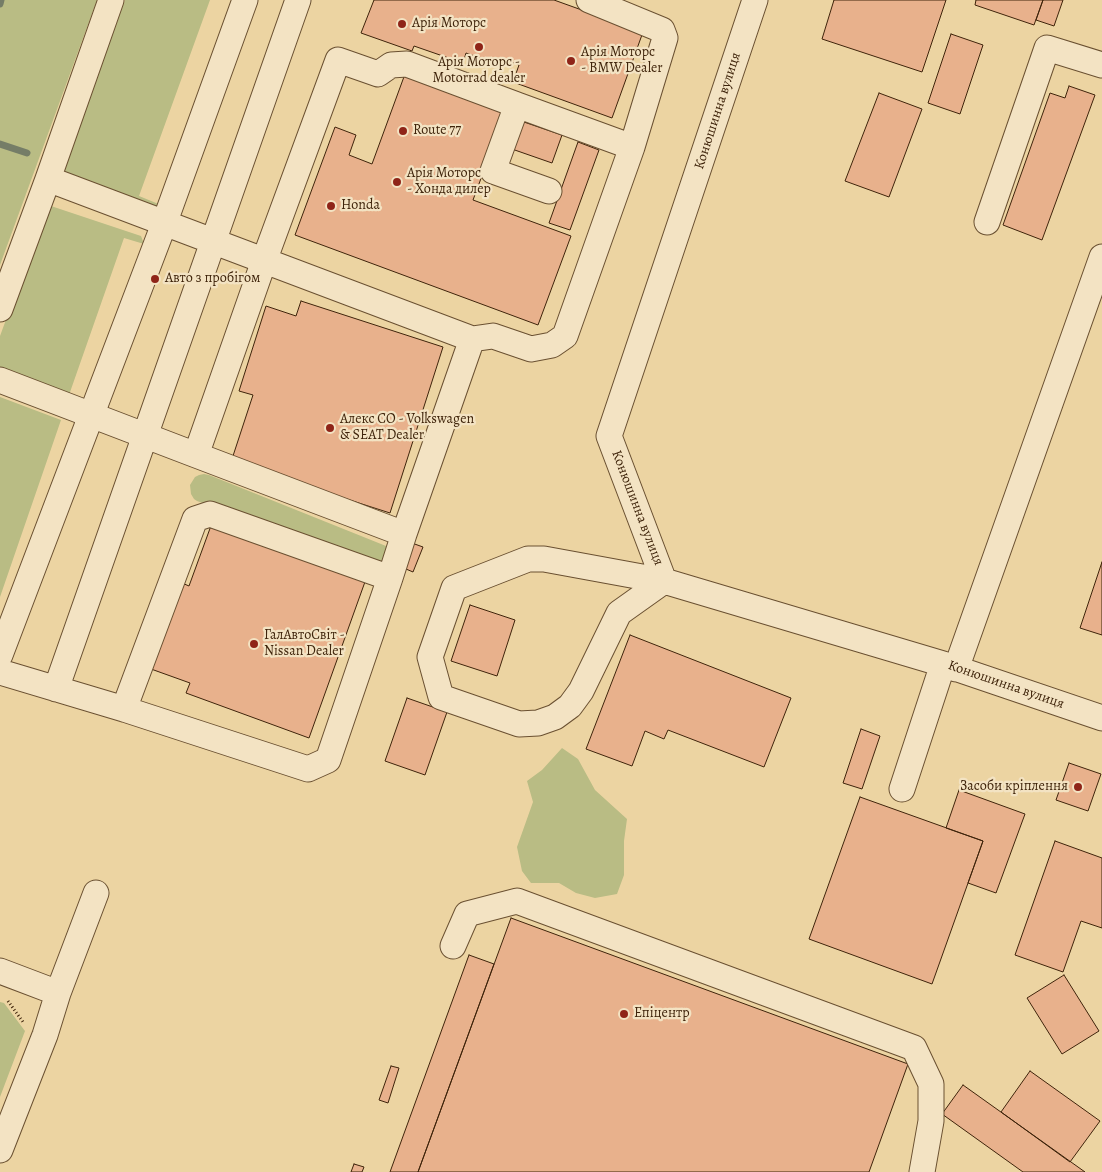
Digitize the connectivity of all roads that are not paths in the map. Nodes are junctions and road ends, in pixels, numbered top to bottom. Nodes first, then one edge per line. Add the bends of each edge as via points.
1 (110, 0) edge
2 (245, 0) edge
3 (298, 0) edge
4 (590, 0) edge
5 (755, 0) edge
6 (1102, 65) edge
7 (517, 105) junction
8 (632, 147) junction
9 (48, 180) junction
10 (549, 190) dead end
11 (987, 222) dead end
12 (164, 224) junction
13 (213, 242) junction
14 (1102, 257) edge
15 (264, 261) junction
16 (0, 309) edge
17 (472, 339) junction
18 (0, 380) edge
19 (91, 415) junction
20 (145, 436) junction
21 (196, 455) junction
22 (404, 534) junction
23 (390, 578) junction
24 (664, 581) junction
25 (0, 655) edge
26 (949, 666) junction
27 (0, 672) edge
28 (56, 689) junction
29 (124, 709) junction
30 (1102, 718) edge
31 (902, 789) dead end
32 (96, 893) dead end
33 (453, 946) dead end
34 (0, 971) edge
35 (58, 993) junction
36 (0, 1150) edge
37 (922, 1172) edge

1 - 9 street
2 - 12 street
3 - 13 street
4 - 8 street via 662,30 665,38
5 - 24 street, Конюшинна вулиця via 610,436
6 - 11 street via 1047,48
7 - 8 street
7 - 10 street via 494,171
7 - 15 street via 407,64 392,65 378,74 338,60
8 - 17 street via 565,336 552,345 531,349 493,336
9 - 12 street
9 - 16 street
12 - 13 street
12 - 19 street
13 - 15 street
13 - 20 street
14 - 26 street
15 - 17 street
15 - 21 street
17 - 22 street
18 - 19 street
19 - 20 street
19 - 25 street
20 - 21 street
20 - 28 street
21 - 22 street
22 - 23 street
23 - 29 street via 328,760 308,769
23 - 29 street via 210,514 195,519
24 - 24 street via 619,613 581,691 570,706 555,717 538,723 519,724 441,697 430,657 454,588 528,559 544,559
24 - 26 street, Конюшинна вулиця
26 - 30 street, Конюшинна вулиця
26 - 31 street
27 - 28 street
28 - 29 street
32 - 35 street
33 - 37 street via 467,914 517,901 914,1048 931,1084 931,1122
34 - 35 street
35 - 36 street

